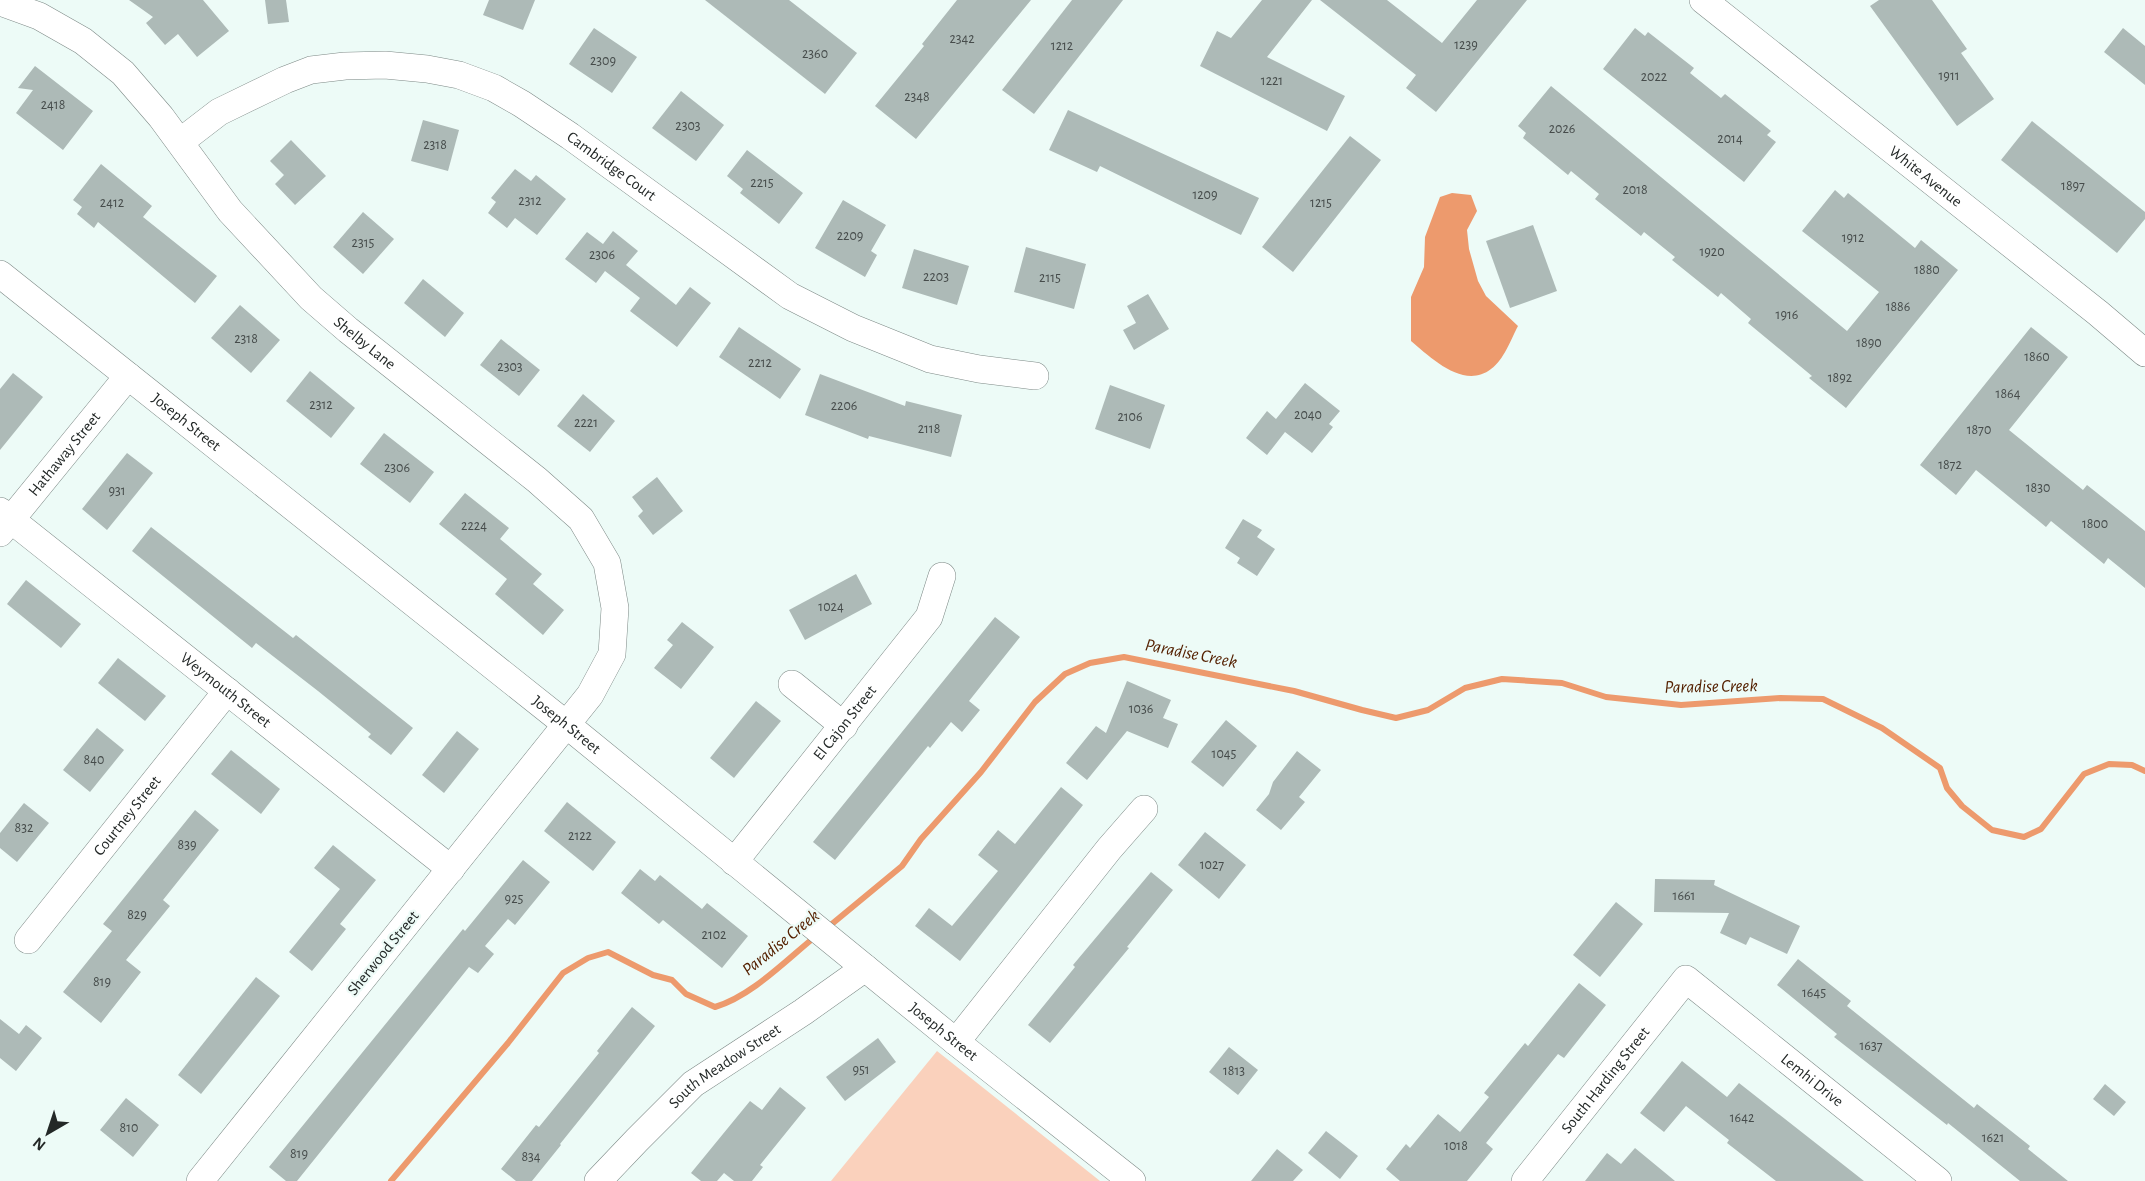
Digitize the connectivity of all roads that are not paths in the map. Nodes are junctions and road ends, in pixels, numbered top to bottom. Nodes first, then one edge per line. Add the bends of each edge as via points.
1 (1703, 0) edge
2 (0, 2) edge
3 (180, 142) junction
4 (0, 274) edge
5 (2145, 353) edge
6 (128, 376) junction
7 (1035, 376) dead end
8 (4, 521) edge
9 (942, 576) dead end
10 (792, 684) dead end
11 (227, 691) junction
12 (567, 725) junction
13 (843, 726) junction
14 (1144, 809) dead end
15 (734, 862) junction
16 (451, 869) junction
17 (28, 940) dead end
18 (865, 968) junction
19 (1686, 979) joint
20 (956, 1042) junction
21 (200, 1181) edge
22 (598, 1181) edge
23 (1132, 1181) edge
24 (1525, 1181) edge
25 (1938, 1181) edge

1 - 5 street, White Avenue
2 - 3 street, Shelby Lane via 39,16 83,41 123,73
3 - 7 street, Cambridge Court via 219,112 311,70 385,65 459,75 494,88 560,129 790,296 852,328 930,359
3 - 12 street, Shelby Lane via 230,211 311,298 581,519 607,563 615,608 612,654
4 - 6 street, Joseph Street
6 - 8 street, Hathaway Street
6 - 12 street, Joseph Street
8 - 11 street, Weymouth Street
9 - 13 street, El Cajon Street via 929,617
10 - 13 street
11 - 16 street, Weymouth Street
11 - 17 street, Courtney Street
12 - 15 street, Joseph Street
12 - 16 street, Sherwood Street
13 - 15 street, El Cajon Street
14 - 20 street
15 - 18 street, Joseph Street
16 - 21 street, Sherwood Street
18 - 20 street, Joseph Street
18 - 22 street, South Meadow Street via 693,1084
19 - 24 street, South Harding Street
19 - 25 street, Lemhi Drive
20 - 23 street, Joseph Street

